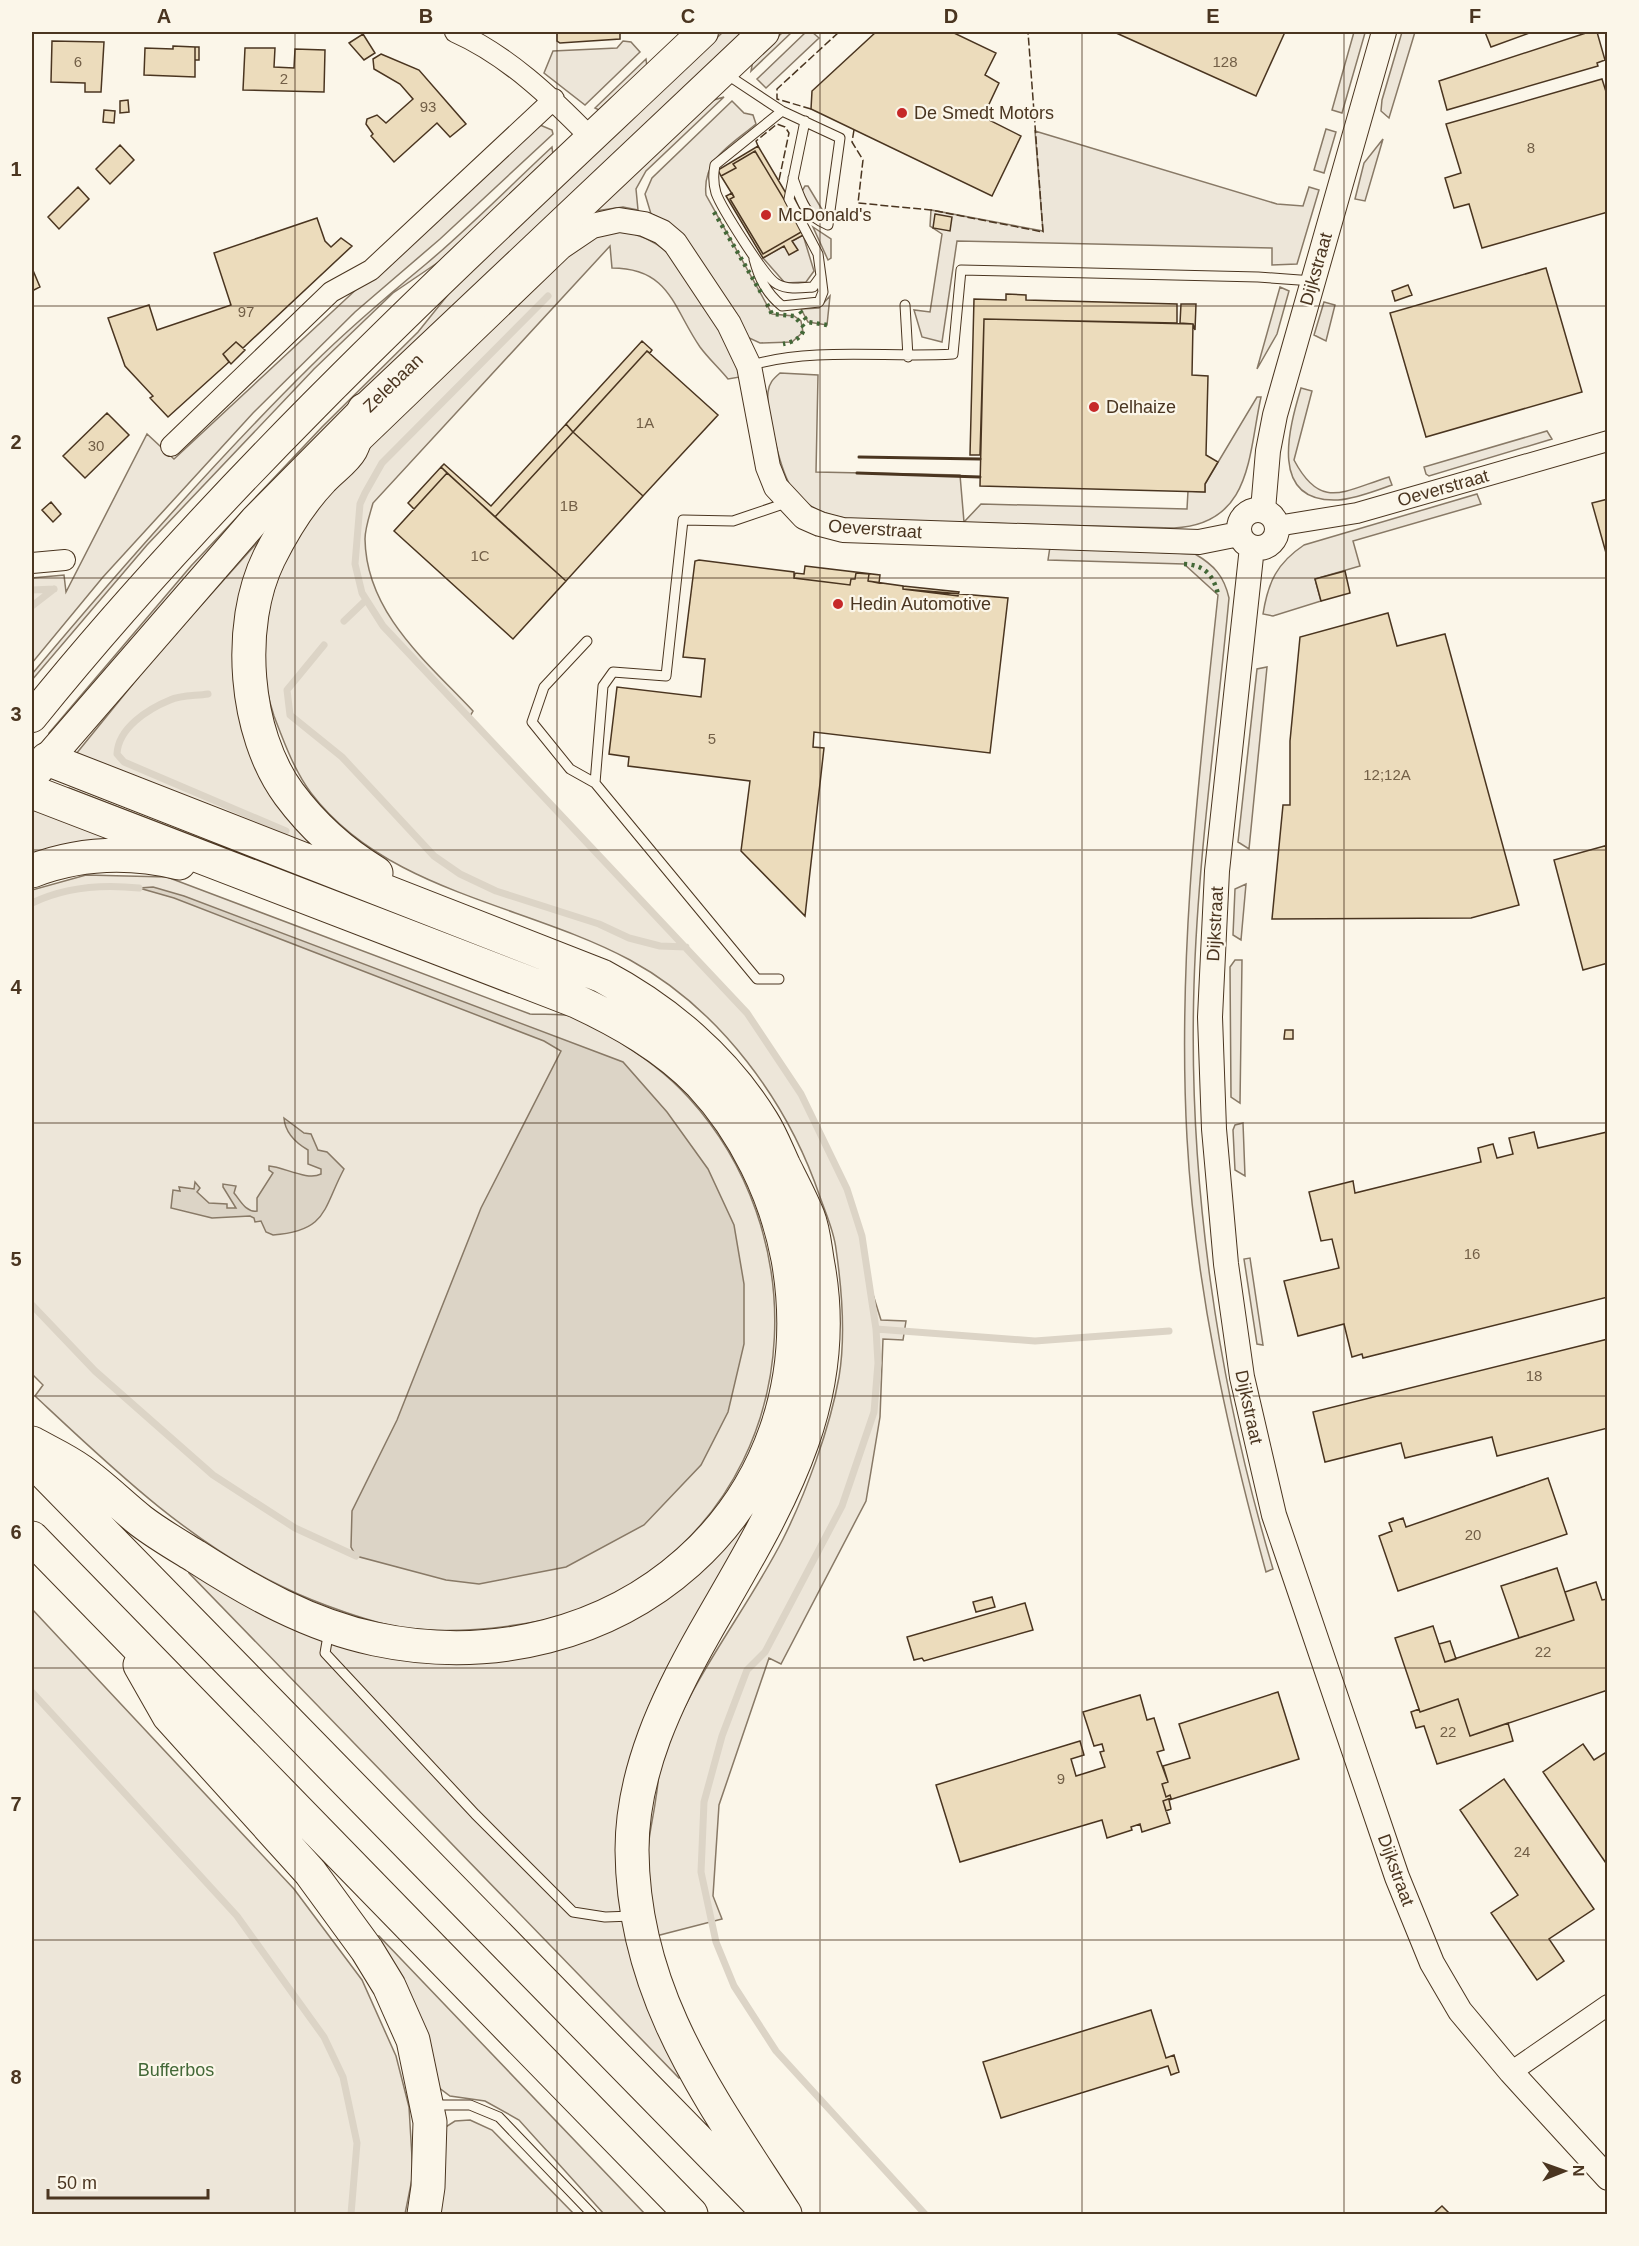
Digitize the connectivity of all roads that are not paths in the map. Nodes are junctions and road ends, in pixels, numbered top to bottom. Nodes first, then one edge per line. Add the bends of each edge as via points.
1 (455, 32) edge
2 (703, 32) edge
3 (764, 32) edge
4 (1384, 32) edge
5 (722, 72) junction
6 (554, 99) junction
7 (782, 111) junction
8 (805, 121) junction
9 (591, 138) junction
10 (792, 175) junction
11 (754, 259) junction
12 (821, 276) junction
13 (1313, 281) junction
14 (905, 305) dead end
15 (908, 357) junction
16 (749, 366) junction
17 (364, 410) junction
18 (1608, 441) edge
19 (171, 446) dead end
20 (351, 449) junction
21 (789, 502) junction
22 (1270, 518) junction
23 (1246, 540) junction
24 (65, 560) dead end
25 (32, 563) edge
26 (587, 641) dead end
27 (32, 717) edge
28 (37, 763) edge
29 (596, 783) junction
30 (32, 792) edge
31 (32, 871) edge
32 (779, 979) dead end
33 (576, 1001) junction
34 (660, 1011) junction
35 (32, 1443) edge
36 (32, 1460) edge
37 (32, 1538) edge
38 (117, 1624) junction
39 (329, 1628) junction
40 (636, 1916) junction
41 (1608, 2005) edge
42 (1511, 2072) junction
43 (428, 2105) junction
44 (1608, 2178) edge
45 (424, 2214) edge
46 (592, 2214) edge
47 (691, 2214) edge
48 (770, 2214) edge
49 (785, 2214) edge

1 - 6 street via 479,42
2 - 9 main road
3 - 5 main road, Zelebaan
4 - 13 street, Dijkstraat
5 - 7 lane
5 - 17 main road, Zelebaan
6 - 9 street
6 - 19 street via 371,270 331,292
7 - 8 lane
7 - 11 lane via 715,165 716,194
8 - 10 lane
8 - 10 lane via 840,138 828,225 813,219 801,201
9 - 27 main road via 435,285 215,506 162,562
10 - 12 lane via 789,199 818,254
11 - 12 lane via 774,283 785,288 813,287
11 - 12 lane via 758,276 782,306 819,302 823,292
13 - 15 lane via 1258,276 961,270 953,354
13 - 22 street, Dijkstraat via 1268,451
14 - 15 lane
15 - 16 lane via 794,356
16 - 20 street, Oeverstraat via 675,243 644,224 619,220 592,226 561,247
16 - 21 street, Oeverstraat via 768,467 776,487
17 - 20 highway
17 - 28 main road, Zelebaan via 255,520
18 - 22 street, Oeverstraat via 1357,513
20 - 34 highway via 321,480 281,536 268,559 250,621 248,648 254,706 269,755 288,793 341,849 374,872 587,956 647,990
21 - 23 street, Oeverstraat via 804,517 843,530 1199,542
21 - 29 lane via 733,521 683,520 666,676 613,672 603,686
22 - 23 street, Oeverstraat via 1275,538 1270,543
22 - 23 street via 1253,510 1243,516
23 - 42 street, Dijkstraat via 1217,870 1210,1017 1214,1128 1226,1264 1242,1377 1274,1515 1397,1877 1432,1963 1460,2011
24 - 25 street
26 - 29 lane via 544,687 532,722 570,768
28 - 34 highway via 546,952 610,980
29 - 32 lane via 757,978
30 - 33 highway
31 - 33 highway via 95,856 158,858 528,995
33 - 39 highway via 639,1035 700,1084 743,1141 767,1186 783,1234 792,1286 794,1330 785,1396 767,1452 746,1493 679,1571 601,1620 546,1639 488,1649 437,1648 377,1640
34 - 40 highway via 698,1042 763,1122 809,1219 824,1297 823,1360 810,1420 789,1481 672,1690 648,1753 637,1799 632,1848
35 - 39 highway via 80,1470 143,1523 239,1585
36 - 48 highway
37 - 38 highway
38 - 43 highway via 169,1716 309,1872 368,1950 413,2040
38 - 47 highway
39 - 40 lane via 325,1653 573,1912
40 - 49 highway via 651,1977 676,2035 711,2099
41 - 42 street
42 - 44 street, Dijkstraat
43 - 45 highway via 428,2187
43 - 46 lane via 470,2105 499,2117

